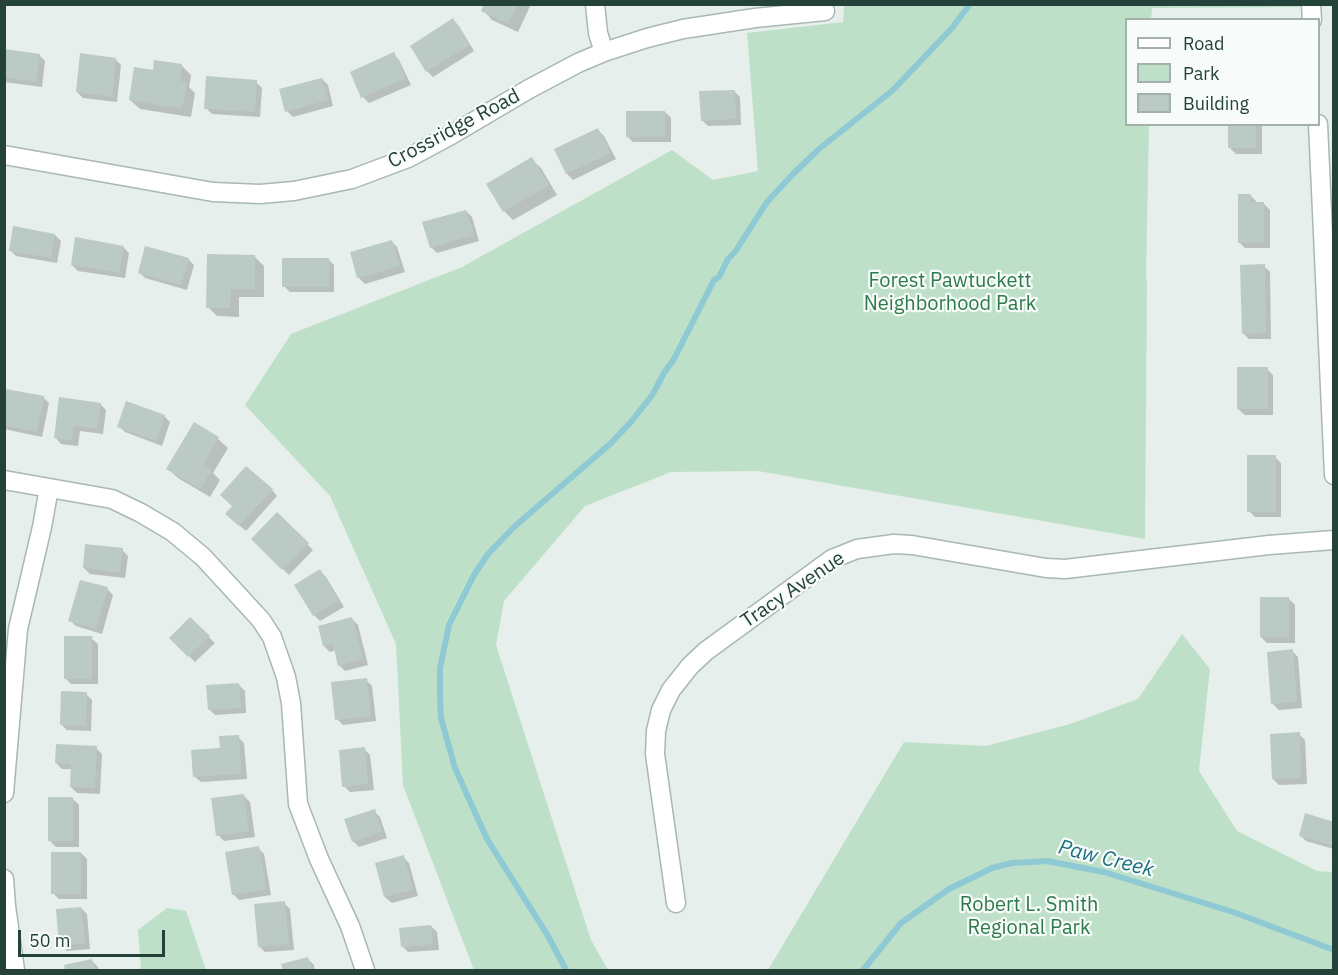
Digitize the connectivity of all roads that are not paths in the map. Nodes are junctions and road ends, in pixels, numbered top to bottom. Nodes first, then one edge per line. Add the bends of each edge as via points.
1 (595, 4) edge
2 (825, 11) dead end
3 (604, 52) junction
4 (1318, 126) edge
5 (4, 155) edge
6 (1334, 475) edge
7 (4, 480) edge
8 (49, 488) junction
9 (1334, 540) edge
10 (4, 793) edge
11 (4, 879) edge
12 (676, 903) dead end
13 (15, 970) edge
14 (365, 970) edge

1 - 3 street
2 - 3 street, Crossridge Road via 683,29
3 - 5 street, Crossridge Road via 529,89 408,158 352,179 294,191 213,192
4 - 6 street
7 - 8 street
8 - 10 street via 18,628
8 - 14 street via 112,499 173,532 203,557 261,620 272,637 286,677 298,804
9 - 12 street, Tracy Avenue via 1065,569 894,544 857,549 832,559 706,651 670,690 656,731 655,763
11 - 13 street

